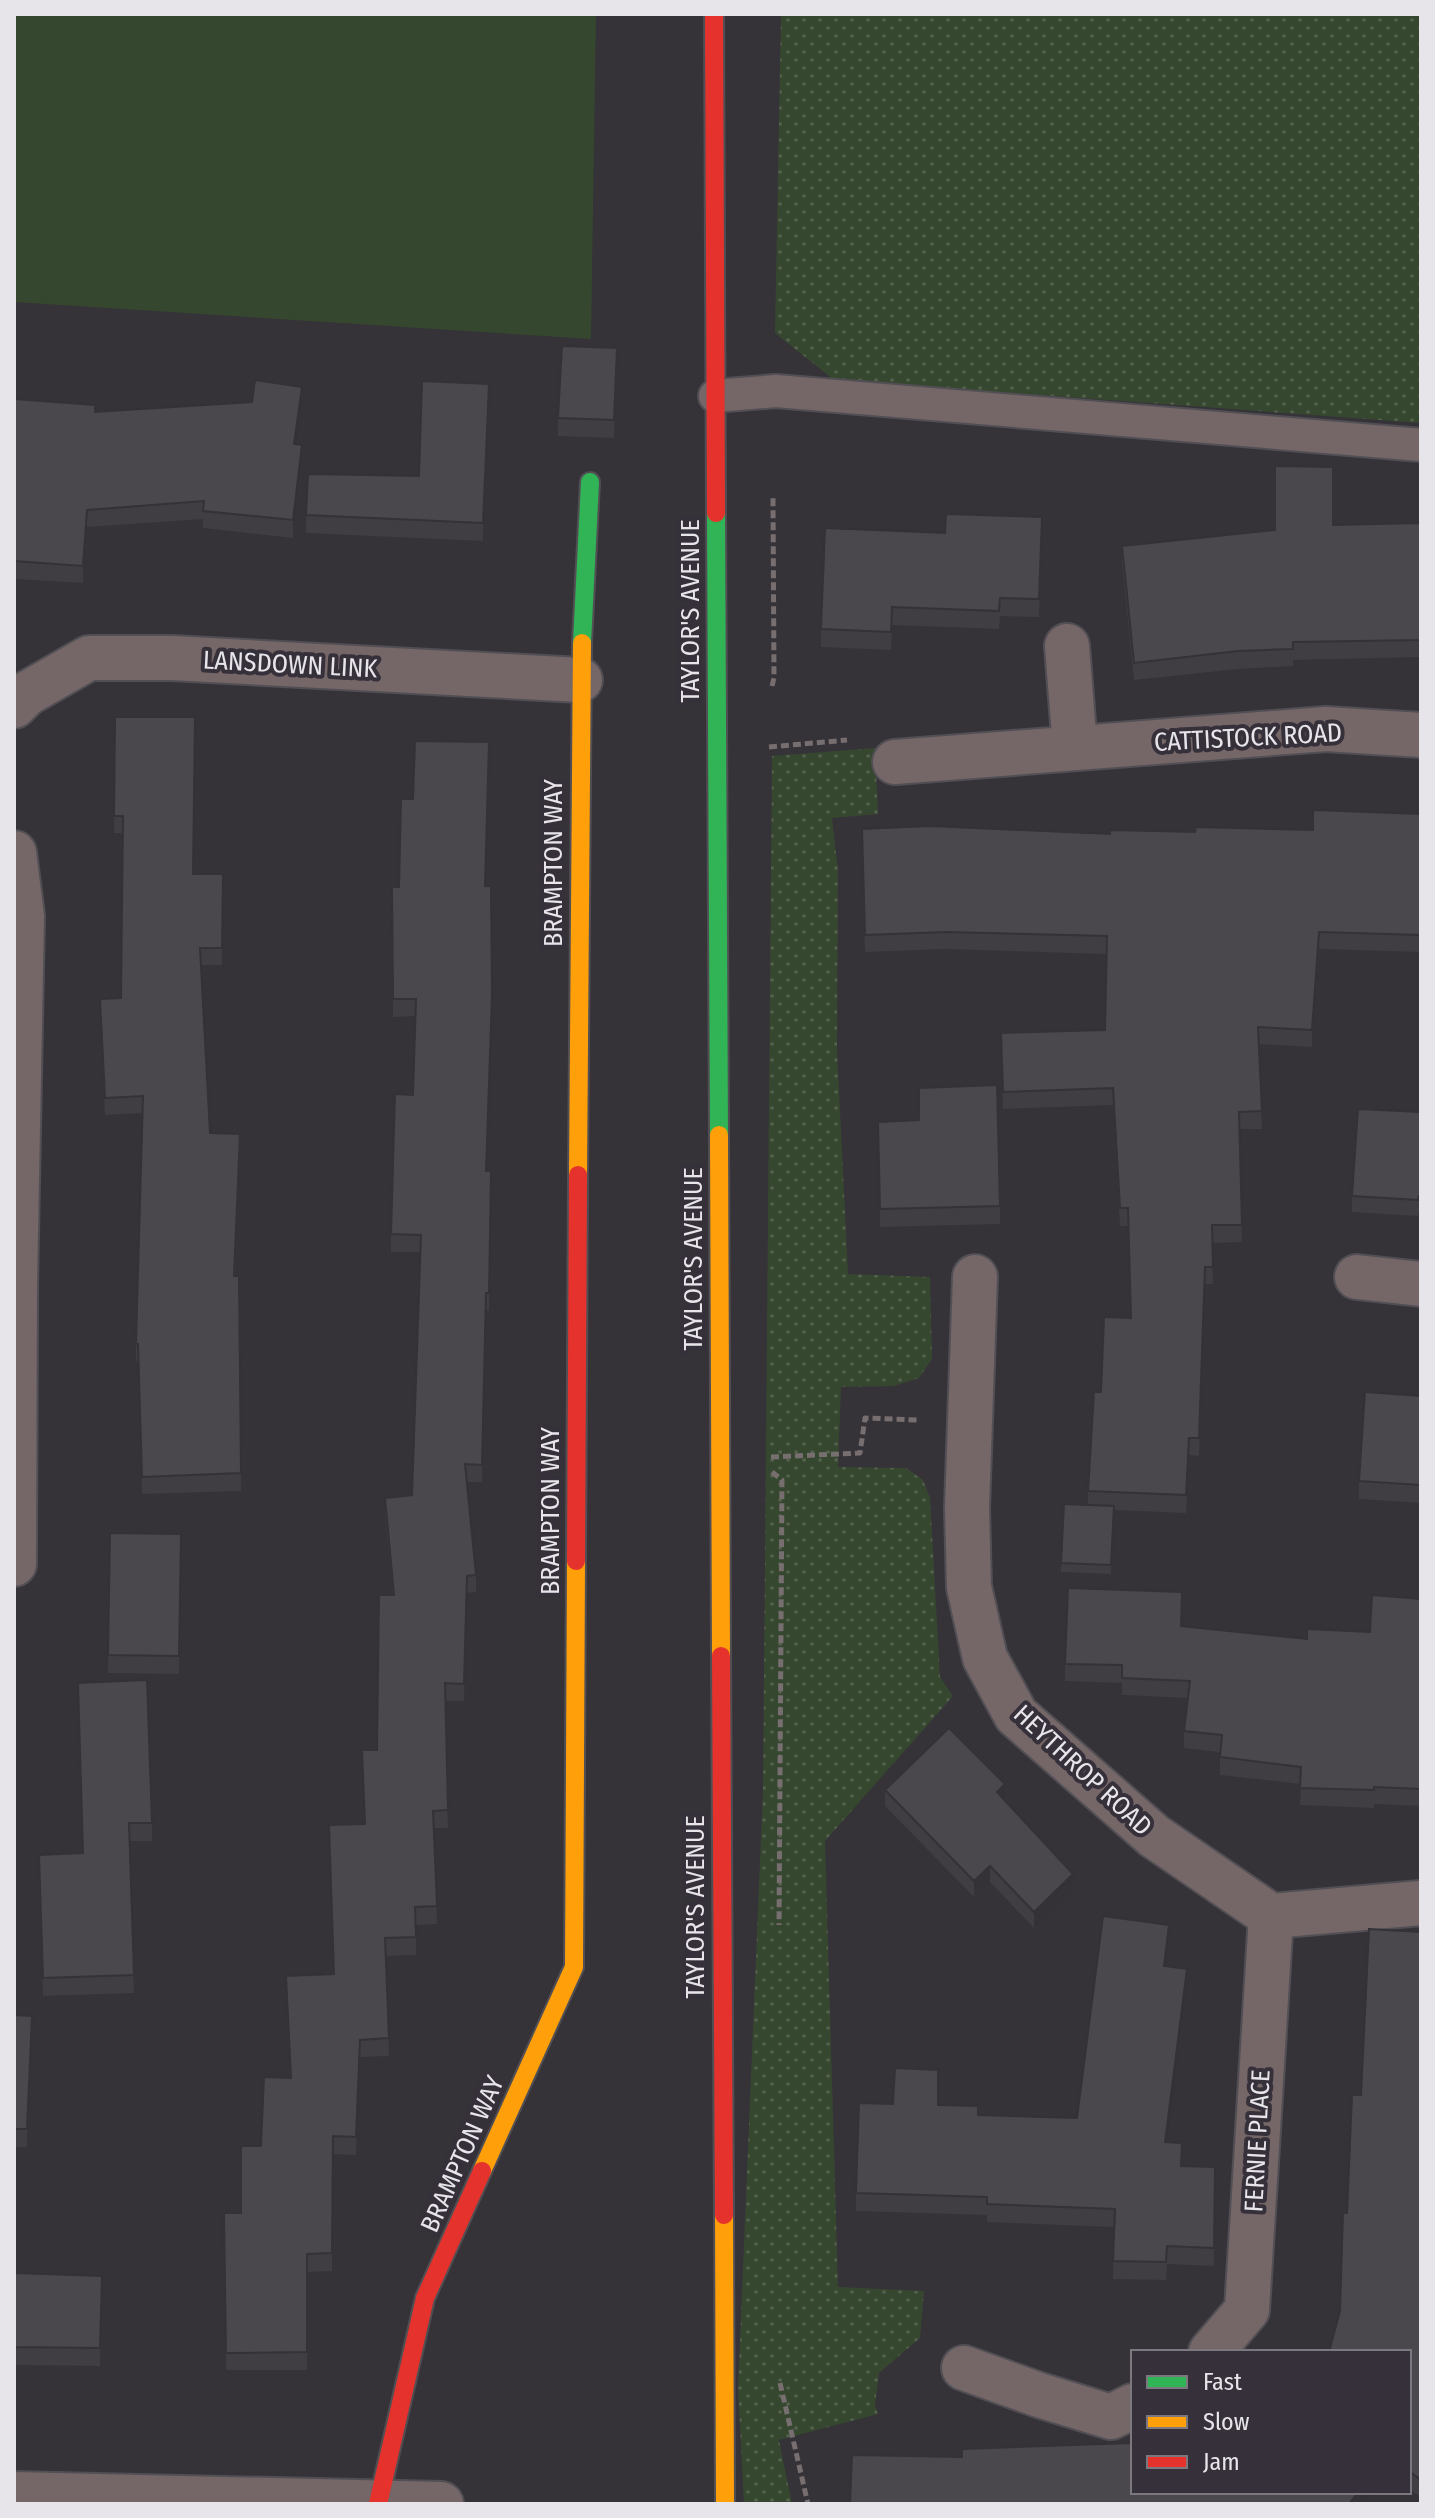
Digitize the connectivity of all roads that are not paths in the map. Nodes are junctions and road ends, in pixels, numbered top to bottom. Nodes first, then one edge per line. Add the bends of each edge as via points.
1 (714, 14) edge
2 (715, 396) junction
3 (1421, 445) edge
4 (590, 482) dead end
5 (1067, 646) dead end
6 (580, 680) junction
7 (14, 706) edge
8 (1421, 735) edge
9 (1075, 748) junction
10 (895, 762) road end
11 (14, 853) edge
12 (975, 1277) dead end
13 (1357, 1277) dead end
14 (1421, 1284) edge
15 (14, 1286) edge
16 (14, 1564) edge
17 (1421, 1903) edge
18 (1271, 1916) junction
19 (1213, 2350) edge
20 (964, 2368) dead end
21 (1131, 2407) edge
22 (14, 2494) edge
23 (378, 2504) edge
24 (441, 2504) edge
25 (725, 2504) edge

1 - 2 main road, TAYLOR'S AVENUE
2 - 3 lane via 776,391
2 - 25 main road, TAYLOR'S AVENUE
4 - 6 main road, BRAMPTON WAY
5 - 9 street
6 - 7 street, LANSDOWN LINK via 89,658
6 - 23 main road, BRAMPTON WAY via 574,1967 425,2298
8 - 9 street, CATTISTOCK ROAD via 1326,729
9 - 10 street, CATTISTOCK ROAD
11 - 15 street via 22,916
12 - 18 street, HEYTHROP ROAD via 969,1587 985,1658 1016,1715 1154,1836
13 - 14 street
15 - 16 street
17 - 18 street
18 - 19 street, FERNIE PLACE via 1247,2310
20 - 21 street via 1111,2417
22 - 23 street
23 - 24 street

